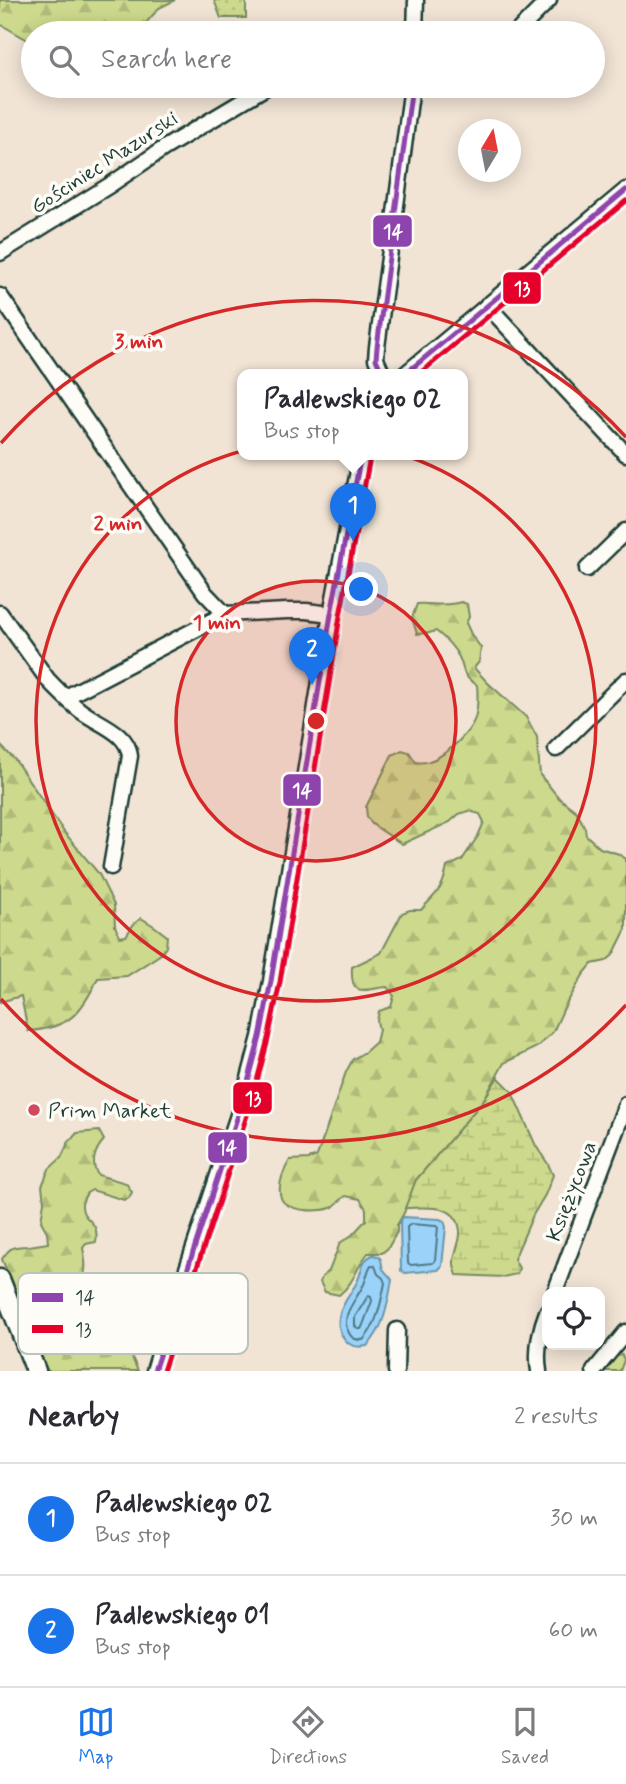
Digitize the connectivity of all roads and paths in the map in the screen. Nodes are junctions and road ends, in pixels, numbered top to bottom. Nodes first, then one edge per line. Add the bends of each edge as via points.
1 (416, 0) edge
2 (549, 0) edge
3 (415, 21) edge
4 (528, 21) edge
5 (248, 98) edge
6 (410, 98) edge
7 (626, 190) edge
8 (0, 253) edge
9 (0, 296) edge
10 (487, 305) junction
11 (379, 369) edge
12 (411, 369) edge
13 (626, 454) edge
14 (360, 460) edge
15 (626, 531) edge
16 (587, 569) dead end
17 (0, 613) edge
18 (225, 614) junction
19 (331, 614) junction
20 (626, 680) edge
21 (66, 697) junction
22 (556, 749) dead end
23 (111, 867) dead end
24 (626, 1104) edge
25 (185, 1273) edge
26 (0, 1279) edge
27 (557, 1287) edge
28 (18, 1325) edge
29 (397, 1330) dead end
30 (626, 1332) edge
31 (542, 1336) edge
32 (29, 1354) edge
33 (159, 1354) edge
34 (36, 1371) edge
35 (154, 1371) edge
36 (396, 1371) edge
37 (539, 1371) edge
38 (594, 1371) edge

1 - 3 street
2 - 4 street
5 - 8 street, Gościniec Mazurski
6 - 11 street via 377,347
7 - 10 street
9 - 18 street via 205,593
10 - 12 street
10 - 13 street
14 - 19 street
15 - 16 street
17 - 21 street via 48,680
18 - 19 street
18 - 21 street
19 - 25 street via 260,1037
20 - 22 street
21 - 23 street via 119,735 129,750
24 - 27 street, Księżycowa
26 - 28 main road
29 - 36 street
30 - 38 street
31 - 37 street
32 - 34 main road
33 - 35 street

